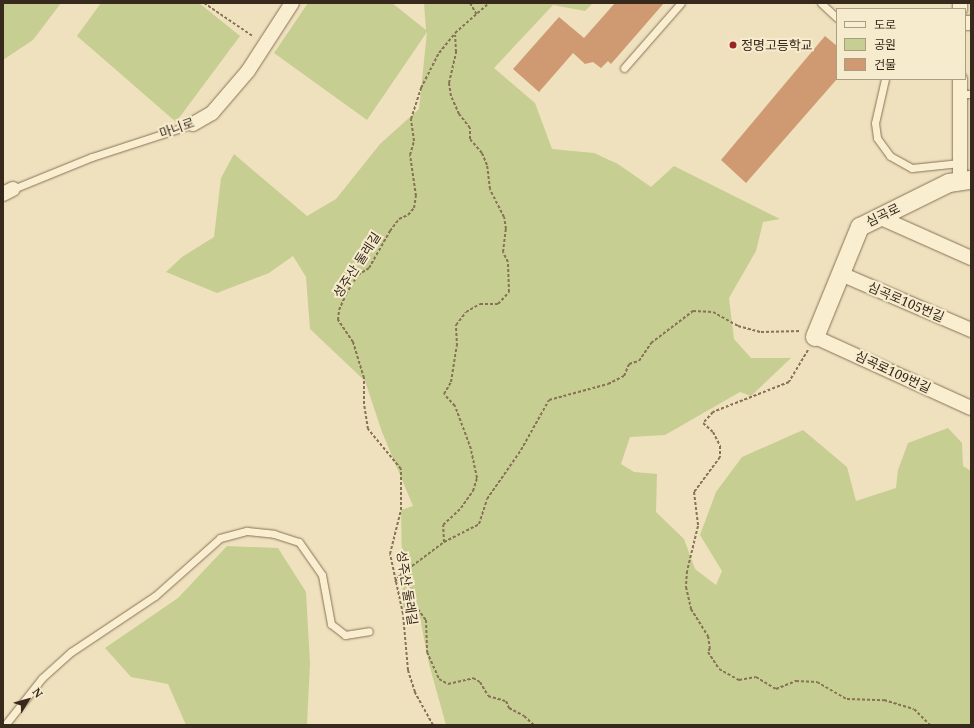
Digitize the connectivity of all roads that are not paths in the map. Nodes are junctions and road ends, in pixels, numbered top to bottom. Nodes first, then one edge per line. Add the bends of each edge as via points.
1 (292, 3) edge
2 (681, 3) edge
3 (821, 3) edge
4 (836, 17) edge
5 (624, 68) dead end
6 (885, 80) edge
7 (960, 80) edge
8 (965, 94) edge
9 (193, 124) joint
10 (960, 163) junction
11 (966, 181) edge
12 (8, 191) edge
13 (879, 217) junction
14 (971, 258) edge
15 (841, 274) junction
16 (971, 330) edge
17 (815, 337) joint
18 (971, 408) edge
19 (369, 631) dead end
20 (5, 725) edge

1 - 9 street, 마니로 via 248,71 212,113
2 - 5 lane
3 - 4 lane
6 - 10 lane via 875,123 878,138 890,156 912,168
7 - 8 street
8 - 10 street
9 - 12 lane, 마니로 via 92,157
10 - 11 street
11 - 13 street, 심곡로 via 949,183
13 - 14 street
13 - 15 street, 심곡로 via 860,226
15 - 16 street, 심곡로105번길
15 - 17 street, 심곡로
17 - 18 street, 심곡로109번길
19 - 20 lane via 345,635 332,624 322,575 299,542 274,534 246,531 220,538 155,596 71,652 42,678

